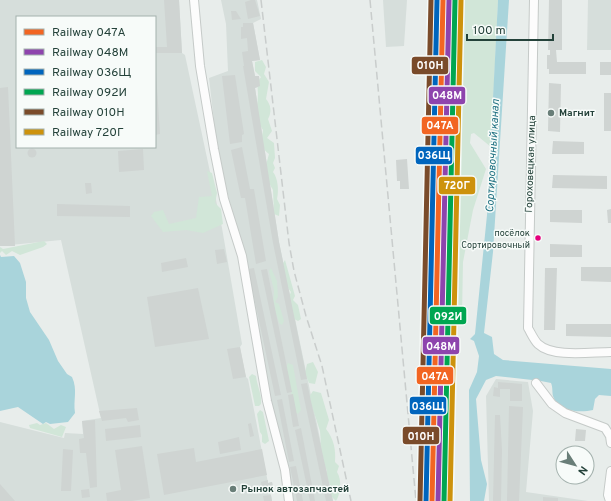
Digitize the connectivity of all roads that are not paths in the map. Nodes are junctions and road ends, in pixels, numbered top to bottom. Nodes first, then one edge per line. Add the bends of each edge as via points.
1 (194, 0) edge
2 (534, 0) edge
3 (611, 352) edge
4 (536, 383) dead end
5 (611, 443) edge
6 (611, 471) edge
7 (289, 501) edge
8 (610, 501) edge

1 - 7 street via 200,66 214,149 224,199 242,256 267,401 285,470
2 - 3 street, Гороховецкая улица via 528,328 538,344 547,350 559,353
4 - 5 street via 552,404 565,413 606,428
6 - 8 street via 608,495

